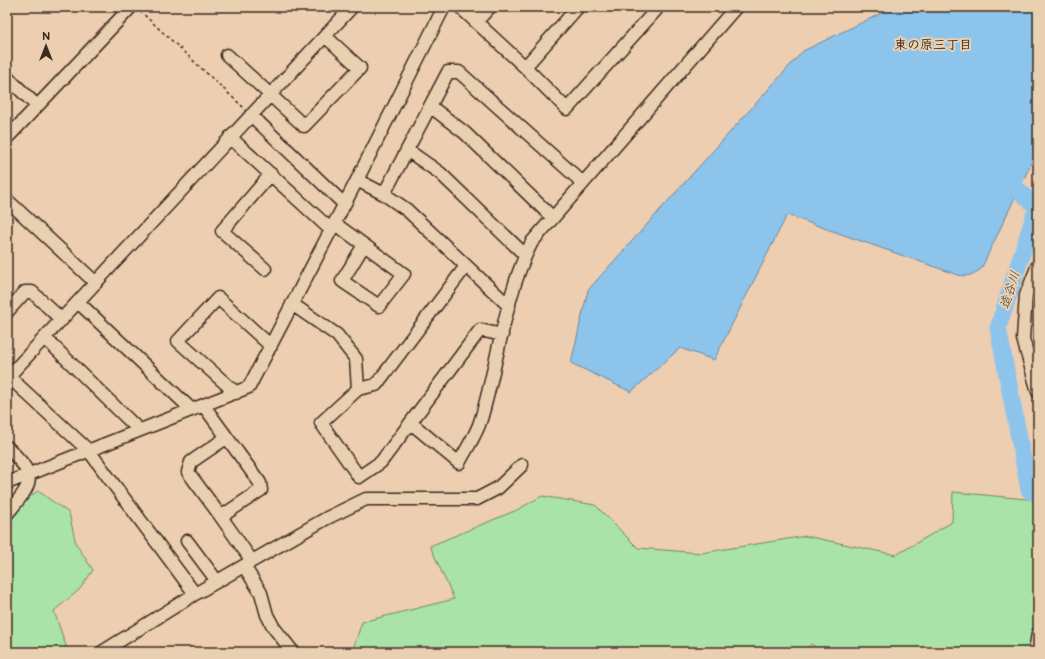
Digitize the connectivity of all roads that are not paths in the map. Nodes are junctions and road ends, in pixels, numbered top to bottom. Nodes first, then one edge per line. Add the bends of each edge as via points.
1 (131, 7) edge
2 (352, 7) edge
3 (444, 7) edge
4 (460, 7) edge
5 (490, 7) edge
6 (578, 7) edge
7 (653, 7) edge
8 (736, 7) edge
9 (476, 22) junction
10 (325, 36) junction
11 (227, 55) dead end
12 (525, 67) junction
13 (7, 77) edge
14 (270, 95) junction
15 (37, 106) junction
16 (430, 106) junction
17 (251, 115) junction
18 (230, 137) junction
19 (7, 138) edge
20 (407, 150) junction
21 (271, 174) junction
22 (357, 180) junction
23 (583, 183) junction
24 (384, 194) junction
25 (7, 200) edge
26 (344, 204) junction
27 (552, 218) junction
28 (333, 227) junction
29 (364, 245) junction
30 (525, 255) junction
31 (1038, 265) edge
32 (466, 266) junction
33 (265, 269) dead end
34 (96, 283) junction
35 (78, 302) junction
36 (292, 304) junction
37 (509, 306) junction
38 (7, 312) edge
39 (62, 320) junction
40 (502, 335) junction
41 (45, 338) junction
42 (271, 346) junction
43 (8, 377) edge
44 (358, 389) junction
45 (1038, 392) edge
46 (236, 393) junction
47 (204, 406) junction
48 (192, 410) junction
49 (411, 423) junction
50 (139, 430) junction
51 (226, 438) junction
52 (7, 447) edge
53 (89, 451) junction
54 (522, 465) dead end
55 (28, 474) junction
56 (7, 483) edge
57 (7, 514) edge
58 (219, 514) junction
59 (187, 541) dead end
60 (248, 563) junction
61 (217, 581) junction
62 (195, 594) junction
63 (1038, 633) edge
64 (102, 652) edge
65 (293, 652) edge
66 (1035, 652) edge

1 - 15 street
2 - 10 street
3 - 22 street
4 - 9 street
5 - 9 street
6 - 12 street
7 - 12 street via 656,10 567,109
8 - 23 street
9 - 12 street
10 - 14 street
10 - 14 street via 360,68 304,126
11 - 14 street
13 - 15 street
14 - 17 street
15 - 19 street
16 - 20 street
16 - 23 street via 448,72 459,72
16 - 27 street via 464,133
17 - 18 street
17 - 26 street
18 - 21 street
18 - 34 street
20 - 24 street
20 - 30 street via 440,173
21 - 28 street
21 - 33 street via 222,231
22 - 24 street
22 - 26 street
23 - 27 street
24 - 32 street via 407,210
25 - 34 street
26 - 28 street
27 - 30 street via 532,242
28 - 29 street
28 - 36 street
29 - 29 street via 404,274 379,306 342,281
30 - 37 street
31 - 45 street via 1026,295 1023,339
32 - 37 street
32 - 44 street via 376,385
34 - 35 street
35 - 39 street
35 - 48 street
36 - 42 street
36 - 44 street via 337,335 356,359
37 - 40 street
38 - 39 street via 25,292 32,292
39 - 41 street
40 - 49 street via 480,330
40 - 49 street via 481,421 459,463
41 - 43 street
41 - 50 street
42 - 46 street via 249,387
42 - 46 street via 218,298 178,341
43 - 53 street
44 - 49 street via 321,422 359,477 382,462
46 - 47 street
47 - 48 street
47 - 51 street
48 - 50 street
50 - 53 street
51 - 58 street via 191,462 188,472
51 - 58 street via 260,484 261,490 226,514
52 - 55 street via 23,463
53 - 55 street
53 - 62 street
54 - 60 street via 498,488 477,499 366,499
55 - 56 street
55 - 57 street via 27,488
58 - 60 street
59 - 61 street
60 - 61 street
60 - 65 street via 261,593 266,615
61 - 62 street
62 - 64 street
63 - 66 street

